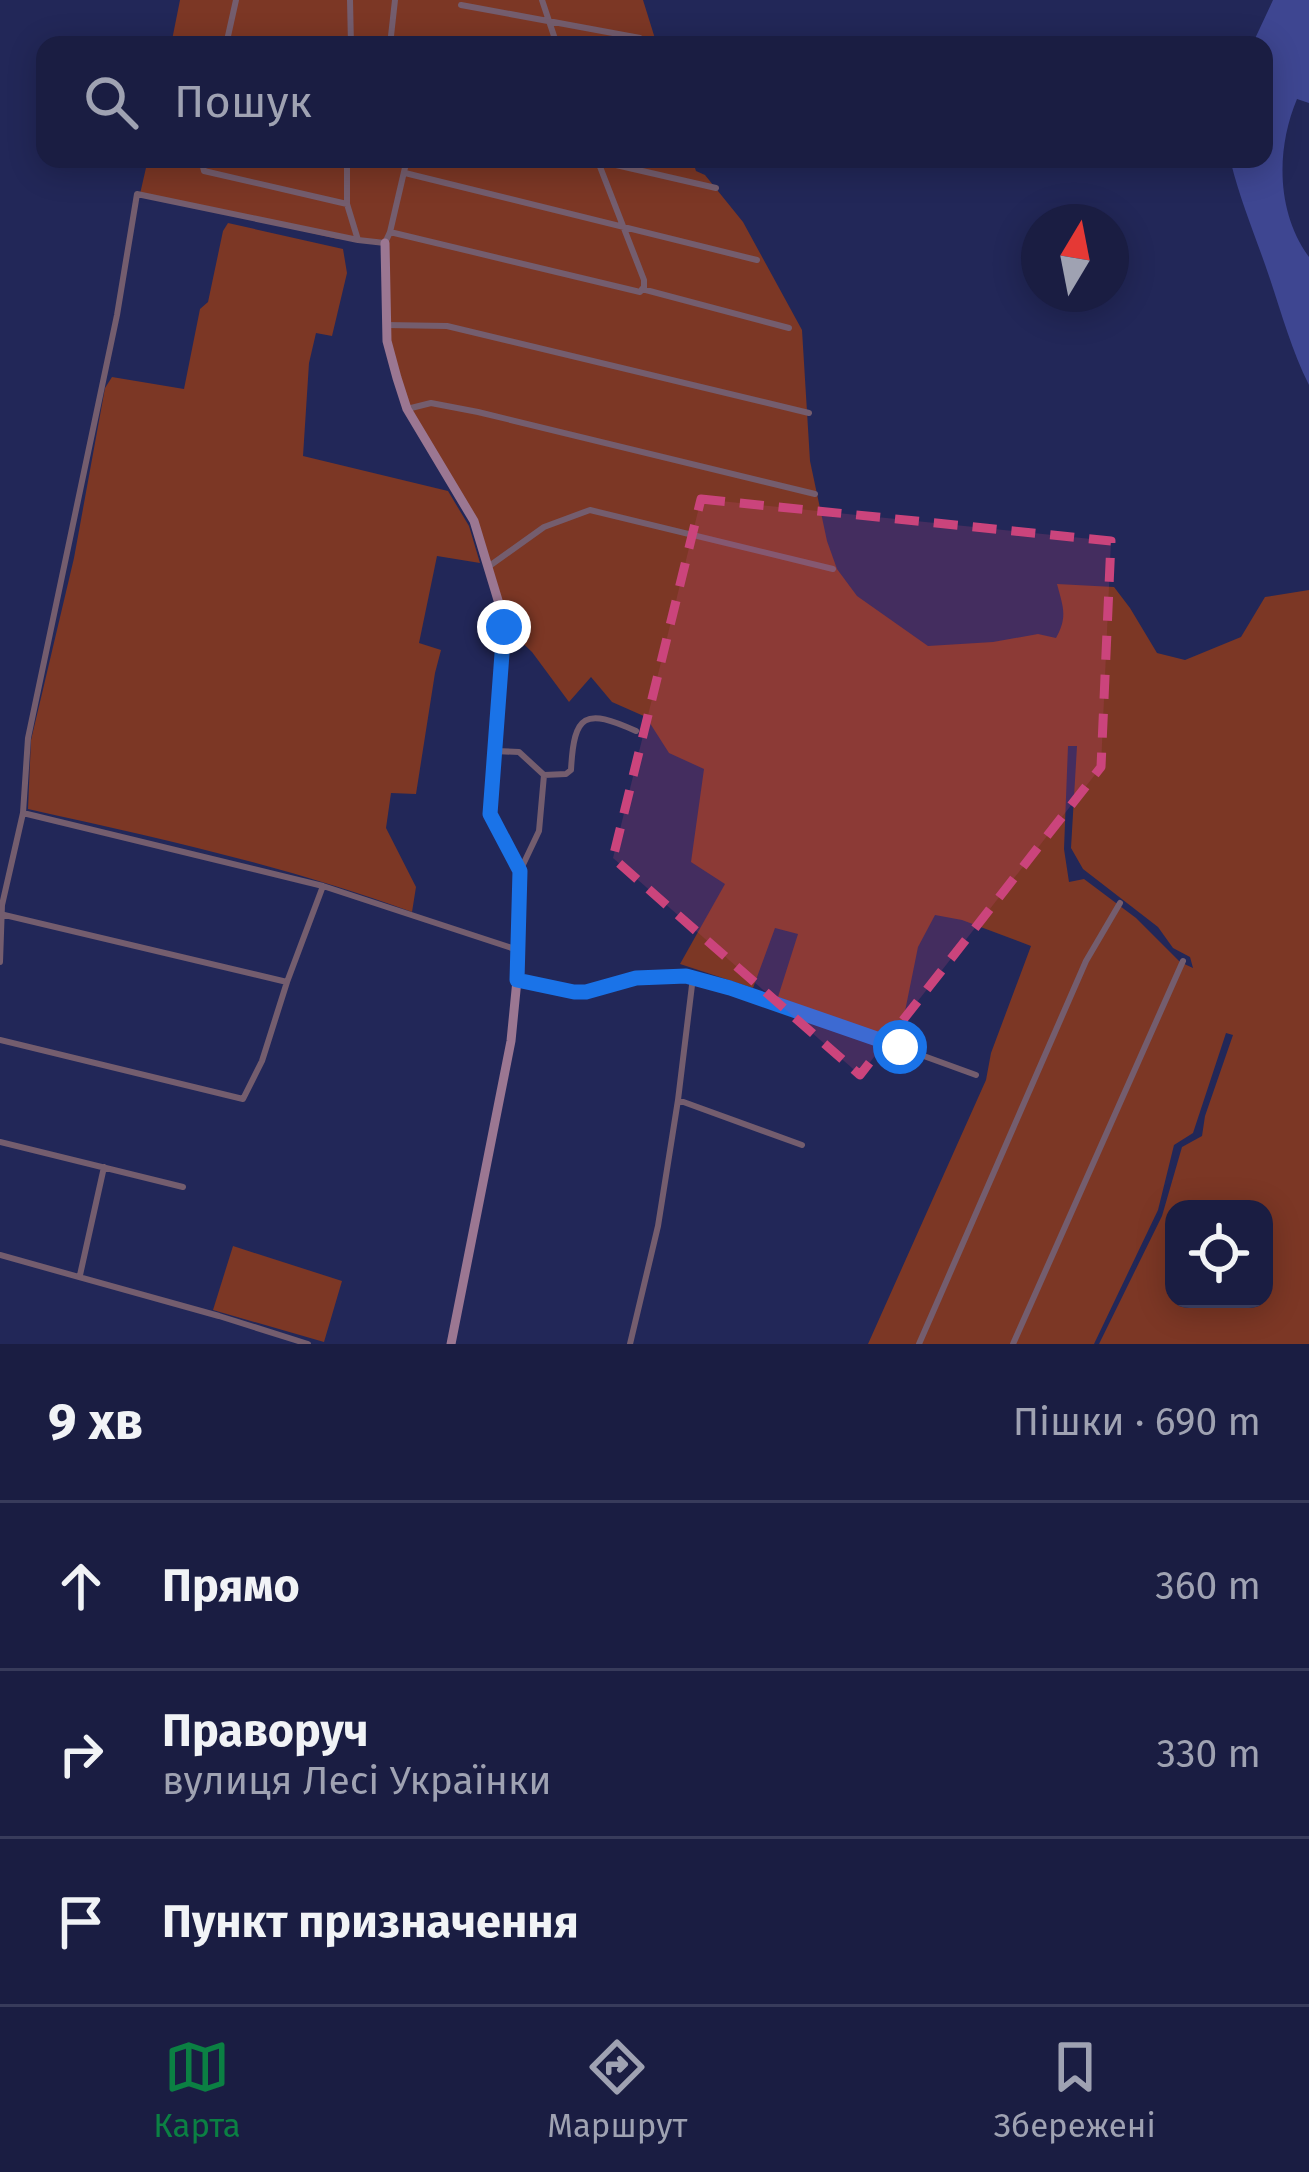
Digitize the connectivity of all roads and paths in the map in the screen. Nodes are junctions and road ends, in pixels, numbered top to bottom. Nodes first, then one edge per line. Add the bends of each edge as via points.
1 (236, 0) edge
2 (350, 0) edge
3 (395, 0) edge
4 (542, 0) edge
5 (461, 5) dead end
6 (548, 21) junction
7 (228, 36) edge
8 (351, 36) edge
9 (390, 36) edge
10 (554, 36) edge
11 (629, 36) edge
12 (203, 168) edge
13 (347, 168) edge
14 (405, 168) edge
15 (598, 168) edge
16 (630, 168) edge
17 (404, 173) junction
18 (716, 188) dead end
19 (347, 204) junction
20 (624, 227) junction
21 (387, 237) junction
22 (358, 241) junction
23 (757, 260) dead end
24 (643, 289) junction
25 (386, 325) junction
26 (789, 328) dead end
27 (407, 410) junction
28 (809, 413) dead end
29 (815, 494) dead end
30 (488, 567) junction
31 (832, 569) dead end
32 (636, 731) dead end
33 (494, 751) junction
34 (544, 776) junction
35 (23, 813) junction
36 (520, 871) junction
37 (323, 886) junction
38 (1120, 903) dead end
39 (1, 915) edge
40 (518, 950) junction
41 (1183, 961) dead end
42 (0, 962) edge
43 (693, 977) junction
44 (517, 980) junction
45 (287, 982) junction
46 (0, 1040) edge
47 (976, 1075) dead end
48 (679, 1100) junction
49 (0, 1142) edge
50 (802, 1144) dead end
51 (104, 1167) junction
52 (183, 1187) dead end
53 (0, 1255) edge
54 (80, 1277) junction
55 (285, 1341) edge
56 (308, 1344) edge
57 (451, 1344) edge
58 (630, 1344) edge
59 (919, 1344) edge
60 (1013, 1344) edge

1 - 7 street
2 - 8 street
3 - 9 street
4 - 6 street
5 - 6 street
6 - 10 street
6 - 11 street
12 - 19 street
13 - 19 street
14 - 17 street
15 - 20 street
16 - 18 street
17 - 20 street
17 - 21 street
19 - 22 street
20 - 23 street
20 - 24 street
21 - 22 street
21 - 24 street
21 - 25 street
22 - 35 street via 137,194 28,738
24 - 26 street
25 - 27 street
25 - 28 street via 447,326
27 - 29 street via 431,403 478,412
27 - 30 street via 474,521
30 - 31 street via 544,527 590,510
30 - 33 street via 504,627
32 - 34 street via 604,716 585,720 573,738 571,770
33 - 34 street via 519,752
33 - 36 street via 490,814
34 - 36 street via 539,831
35 - 37 street
35 - 39 street
36 - 40 street
37 - 40 street
37 - 45 street
38 - 59 street via 1086,961
39 - 42 street
39 - 45 street
40 - 44 street
41 - 60 street
43 - 44 street via 636,978 586,992
43 - 47 street
43 - 48 street
44 - 57 street
45 - 46 street via 243,1099
48 - 50 street
48 - 58 street
49 - 51 street
51 - 52 street
51 - 54 street
53 - 54 street
54 - 55 street
55 - 56 street

